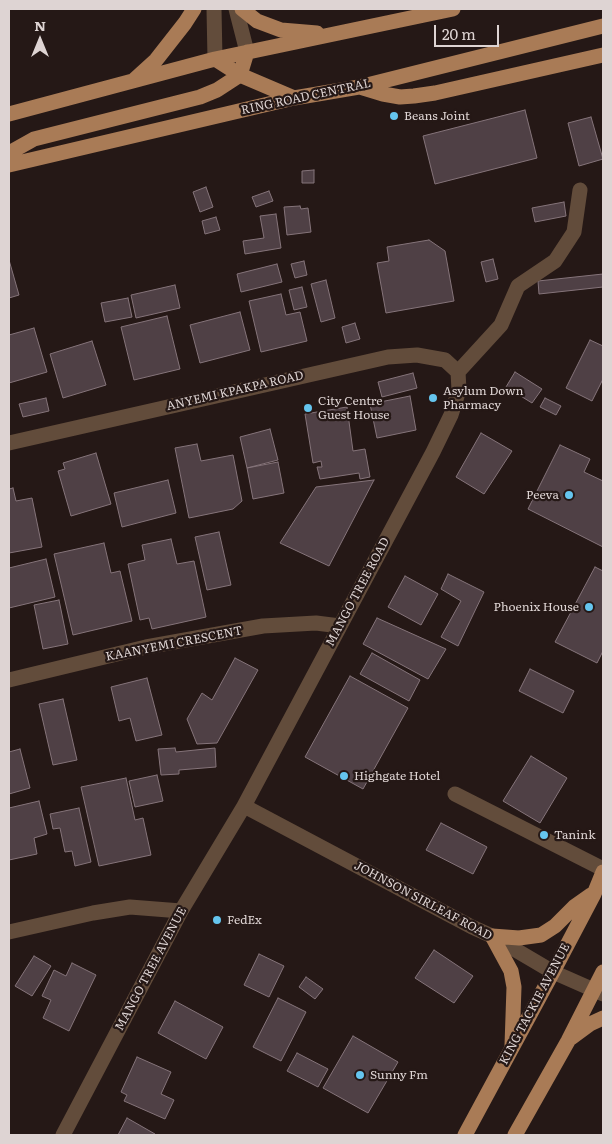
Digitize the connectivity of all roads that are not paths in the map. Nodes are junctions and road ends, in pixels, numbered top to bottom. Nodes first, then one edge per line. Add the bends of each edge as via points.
1 (194, 9) edge
2 (214, 9) edge
3 (236, 9) edge
4 (242, 9) edge
5 (453, 9) edge
6 (603, 26) edge
7 (336, 34) junction
8 (248, 52) junction
9 (603, 55) edge
10 (215, 59) junction
11 (240, 75) junction
12 (132, 82) junction
13 (359, 87) junction
14 (294, 98) junction
15 (9, 114) edge
16 (9, 153) edge
17 (9, 165) edge
18 (580, 190) dead end
19 (458, 372) junction
20 (9, 443) edge
21 (340, 626) junction
22 (9, 680) edge
23 (455, 794) dead end
24 (244, 806) junction
25 (603, 871) edge
26 (594, 894) junction
27 (181, 911) junction
28 (9, 932) edge
29 (492, 936) junction
30 (553, 972) junction
31 (603, 972) edge
32 (599, 992) edge
33 (603, 1018) edge
34 (568, 1041) junction
35 (511, 1049) junction
36 (63, 1135) edge
37 (465, 1135) edge
38 (515, 1135) edge

1 - 12 main road via 156,60
2 - 10 street
3 - 8 street
4 - 7 main road via 257,22 281,30
5 - 7 main road
6 - 13 main road, RING ROAD CENTRAL
7 - 8 main road
8 - 10 main road
8 - 11 main road
9 - 13 main road via 414,96 392,96
10 - 11 main road
10 - 12 main road
11 - 14 main road
11 - 16 main road via 200,97 34,139
12 - 15 main road
13 - 14 main road, RING ROAD CENTRAL
14 - 17 main road, RING ROAD CENTRAL
18 - 19 street via 574,232 555,261 518,286 500,324
19 - 20 street, ANYEMI KPAKPA ROAD via 445,360 418,355 388,357
19 - 21 street, MANGO TREE ROAD via 459,390 451,415
21 - 22 street, KAANYEMI CRESCENT via 316,622 263,626 146,647
21 - 24 street, MANGO TREE ROAD
23 - 25 street
24 - 27 street, MANGO TREE AVENUE
24 - 29 street, JOHNSON SIRLEAF ROAD
25 - 26 main road, KING TACKIE AVENUE
26 - 29 main road via 541,935 519,938
26 - 30 main road, KING TACKIE AVENUE
27 - 28 street via 130,906
27 - 36 street, MANGO TREE AVENUE
29 - 30 street, JOHNSON SIRLEAF ROAD
29 - 35 main road via 511,971 514,987
30 - 32 street, JOHNSON SIRLEAF ROAD
30 - 35 main road, KING TACKIE AVENUE
31 - 32 main road
32 - 34 main road
33 - 34 main road
34 - 38 main road
35 - 37 main road, KING TACKIE AVENUE

